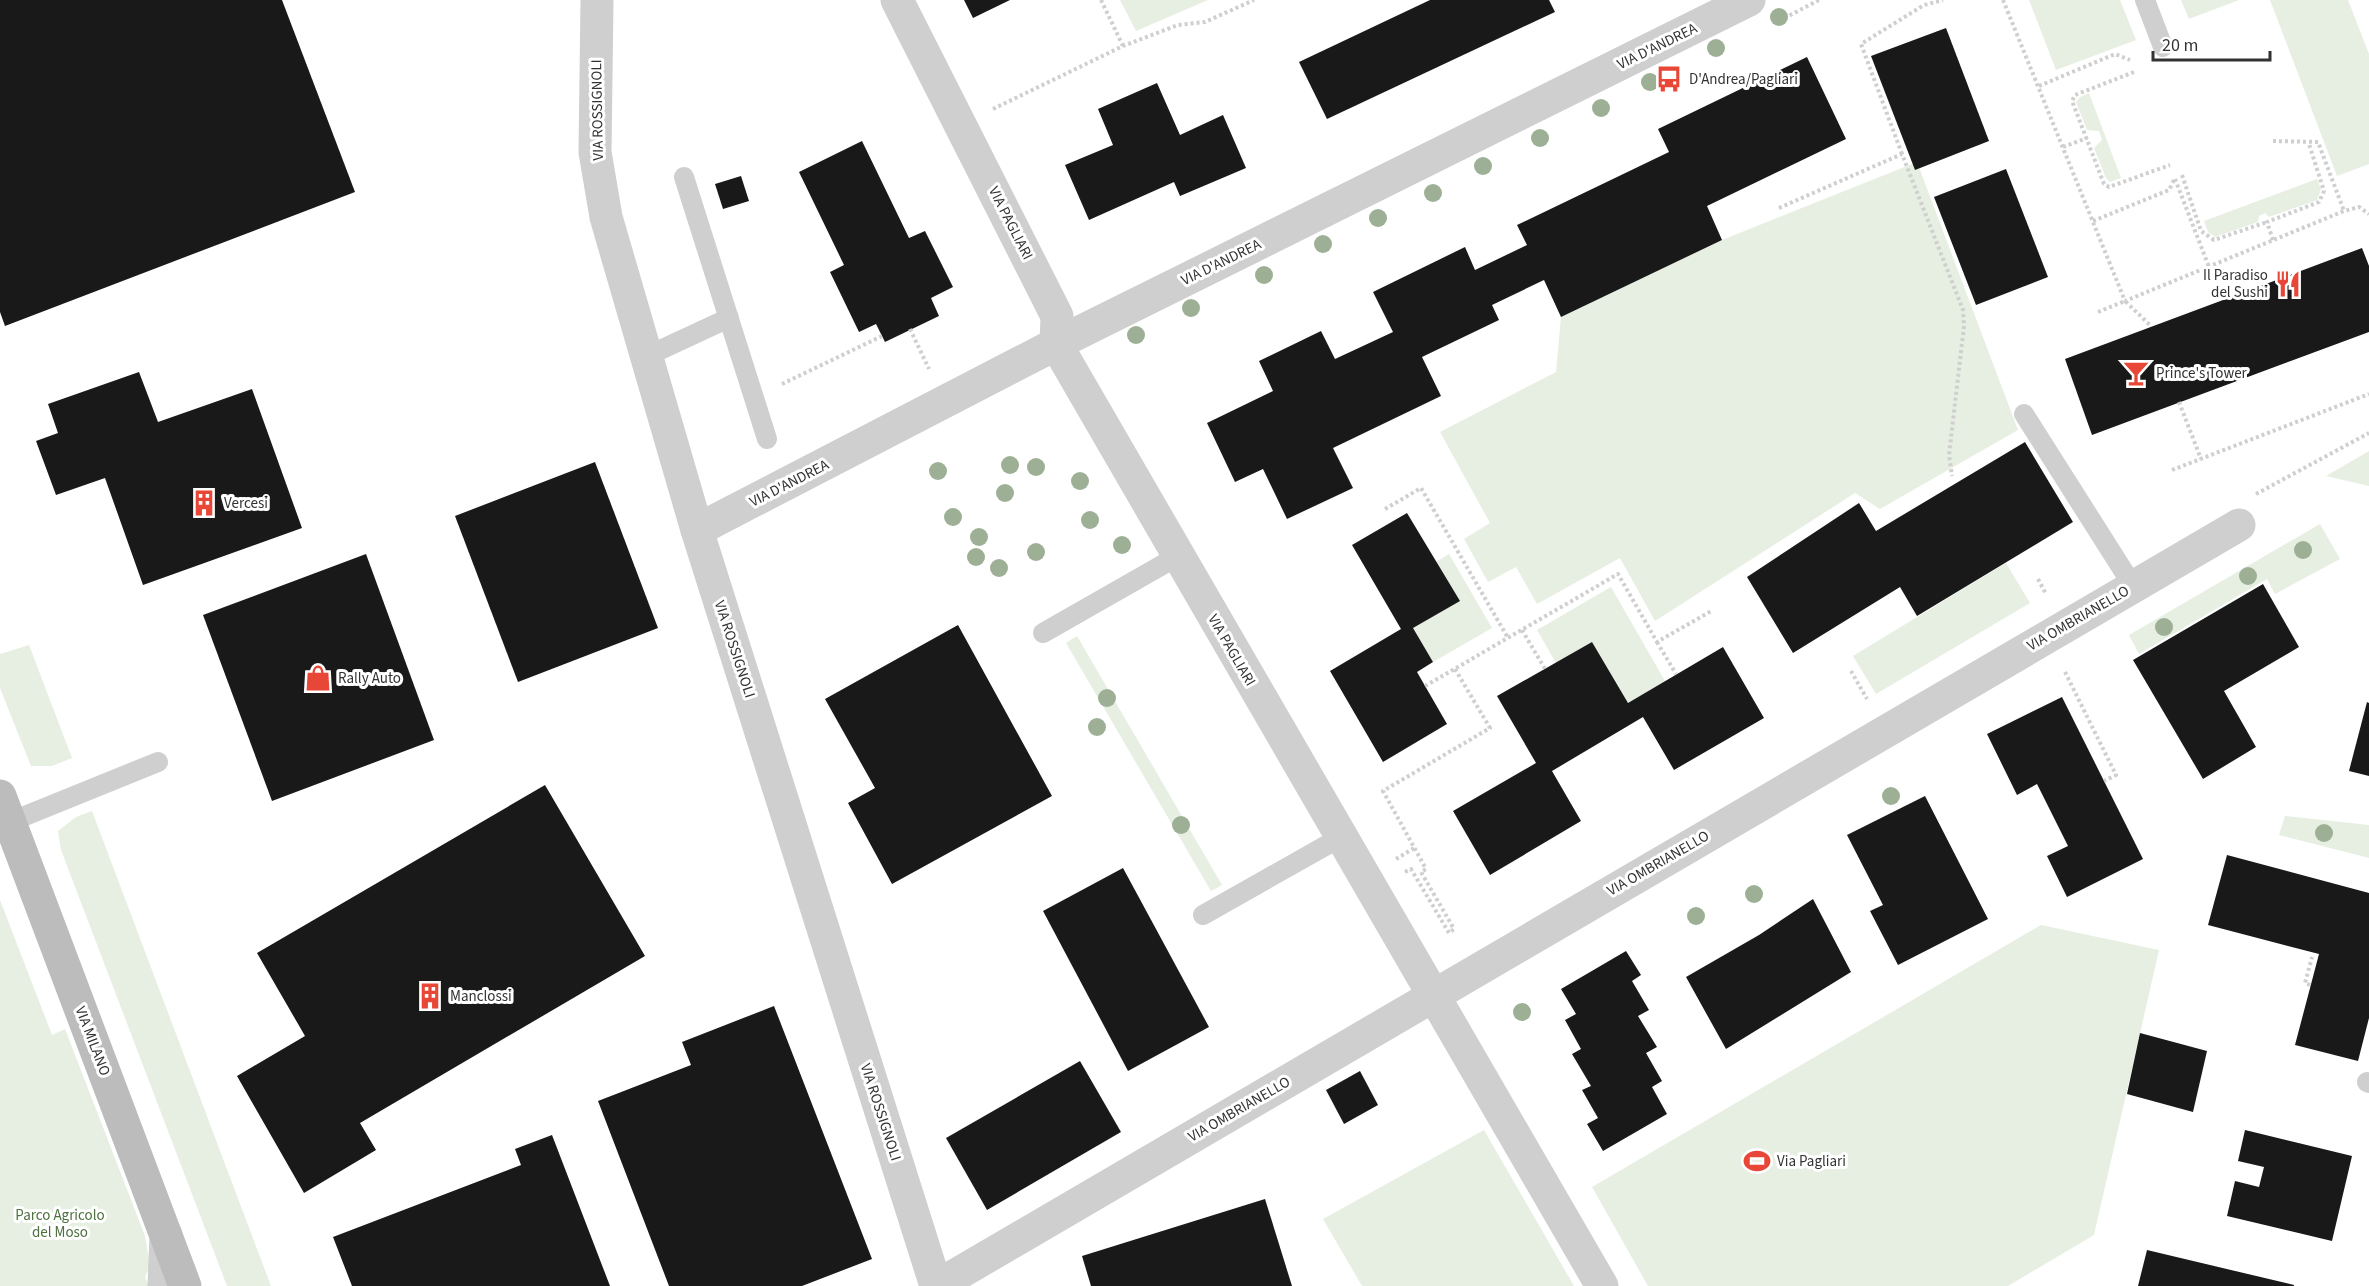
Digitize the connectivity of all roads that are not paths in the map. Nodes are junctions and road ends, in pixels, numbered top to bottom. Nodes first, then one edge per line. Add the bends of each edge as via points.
1 (597, 0) edge
2 (897, 0) edge
3 (2145, 0) edge
4 (1739, 2) edge
5 (2163, 47) dead end
6 (684, 177) dead end
7 (729, 318) junction
8 (1056, 344) junction
9 (645, 357) junction
10 (2024, 414) dead end
11 (767, 439) dead end
12 (2239, 525) road end
13 (697, 530) junction
14 (1178, 556) junction
15 (2133, 586) junction
16 (1043, 633) dead end
17 (158, 762) dead end
18 (5, 809) edge
19 (1341, 837) junction
20 (1203, 915) dead end
21 (1432, 996) junction
22 (166, 1235) junction
23 (164, 1286) edge
24 (185, 1286) edge
25 (936, 1286) edge
26 (1602, 1286) edge

1 - 9 street, VIA ROSSIGNOLI via 595,152 606,217
2 - 8 street, VIA PAGLIARI via 1058,316
3 - 5 lane
4 - 8 street, VIA D'ANDREA
6 - 7 lane
7 - 9 lane
7 - 11 lane
8 - 13 street, VIA D'ANDREA
8 - 14 street, VIA PAGLIARI
9 - 13 street, VIA ROSSIGNOLI
10 - 15 lane
12 - 15 street, VIA OMBRIANELLO
13 - 25 street, VIA ROSSIGNOLI
14 - 16 lane
14 - 19 street, VIA PAGLIARI
15 - 21 street, VIA OMBRIANELLO
17 - 18 lane
18 - 22 main road, VIA MILANO
19 - 20 lane
19 - 21 street, VIA PAGLIARI
21 - 25 street, VIA OMBRIANELLO
21 - 26 street, VIA PAGLIARI
22 - 23 street
22 - 24 main road, VIA MILANO

